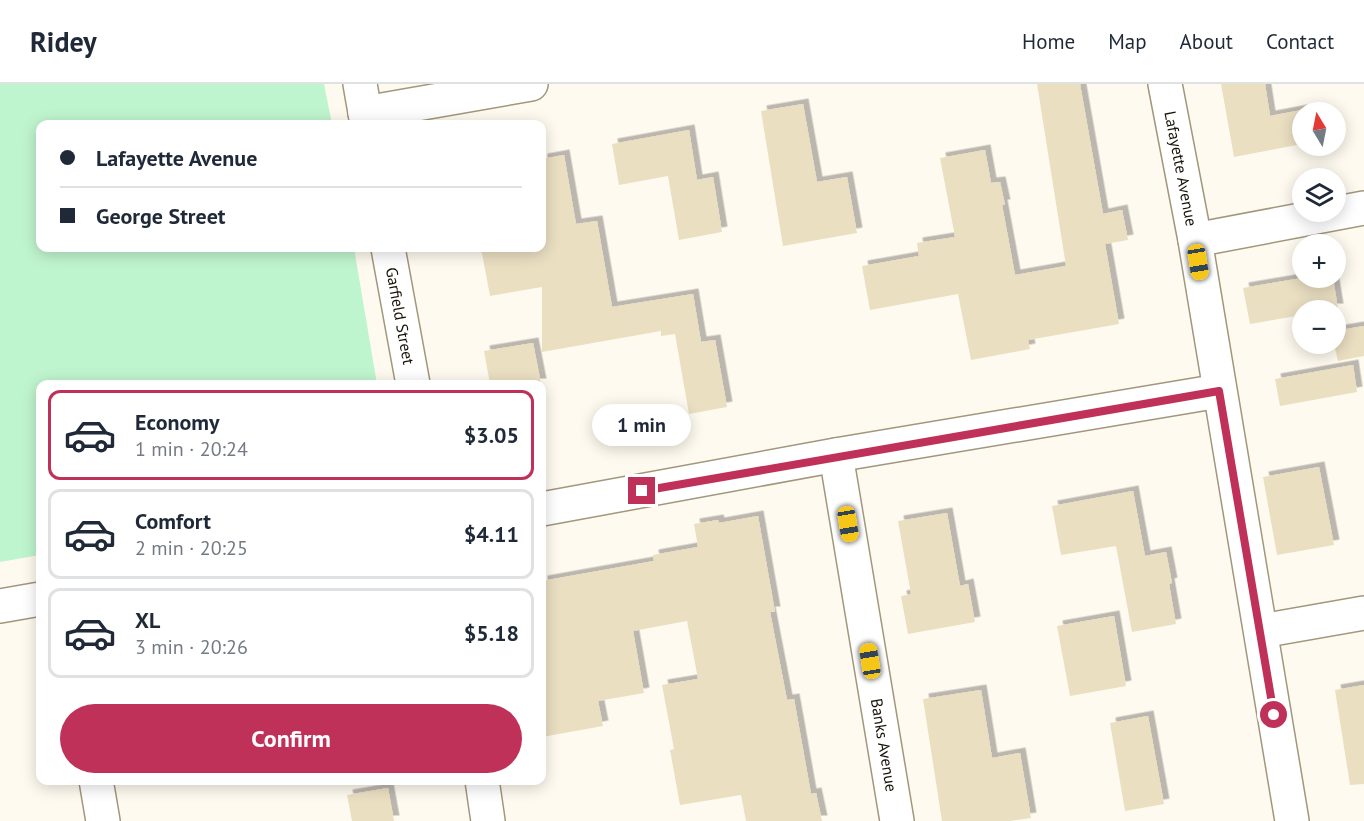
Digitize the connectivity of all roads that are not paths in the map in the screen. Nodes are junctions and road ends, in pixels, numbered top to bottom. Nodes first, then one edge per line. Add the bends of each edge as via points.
1 (531, 84) edge
2 (1165, 84) edge
3 (364, 107) edge
4 (1364, 208) edge
5 (1195, 240) junction
6 (389, 252) edge
7 (412, 380) edge
8 (1219, 391) junction
9 (837, 455) junction
10 (546, 508) edge
11 (36, 600) edge
12 (0, 606) edge
13 (1364, 614) edge
14 (1261, 631) junction
15 (97, 785) edge
16 (483, 785) edge
17 (103, 821) edge
18 (489, 821) edge
19 (897, 821) edge
20 (1292, 821) edge

1 - 3 street
2 - 5 street, Lafayette Avenue
4 - 5 street
5 - 8 street, Lafayette Avenue
6 - 7 street, Garfield Street
8 - 9 street
8 - 14 street, Lafayette Avenue
9 - 10 street
9 - 19 street, Banks Avenue
11 - 12 street
13 - 14 street
14 - 20 street, Lafayette Avenue
15 - 17 street
16 - 18 street

